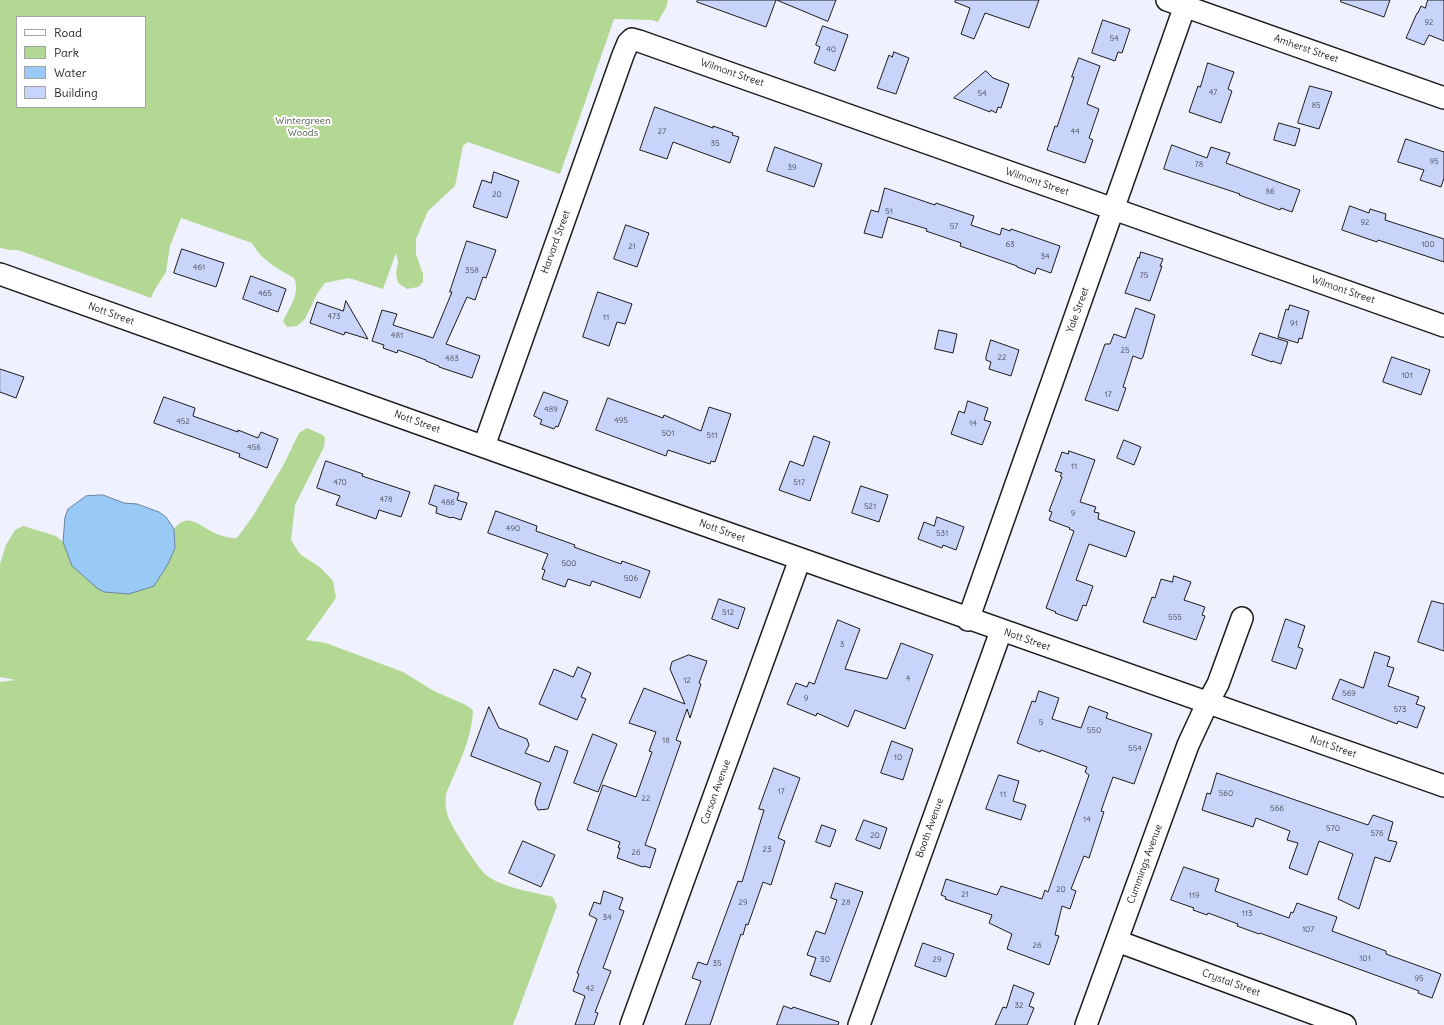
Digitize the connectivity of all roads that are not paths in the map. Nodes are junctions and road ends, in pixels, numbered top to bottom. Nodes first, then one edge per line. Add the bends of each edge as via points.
1 (1180, 2) edge
2 (630, 40) joint
3 (1444, 98) edge
4 (1114, 209) junction
5 (0, 274) edge
6 (1444, 326) edge
7 (484, 446) junction
8 (800, 560) junction
9 (1242, 618) dead end
10 (968, 620) junction
11 (1001, 631) junction
12 (1206, 704) junction
13 (1444, 786) edge
14 (1117, 941) junction
15 (631, 1025) edge
16 (859, 1025) edge
17 (1086, 1025) edge
18 (1345, 1025) edge

1 - 3 street, Amherst Street
1 - 4 street, Yale Street
2 - 4 street, Wilmont Street via 639,40
2 - 7 street, Harvard Street
4 - 6 street, Wilmont Street
4 - 10 street, Yale Street
5 - 7 street, Nott Street
7 - 8 street, Nott Street
8 - 10 street, Nott Street
8 - 15 street, Carson Avenue
9 - 12 street, Cummings Avenue via 1218,684
10 - 11 street, Nott Street
11 - 12 street, Nott Street
11 - 16 street, Booth Avenue
12 - 13 street, Nott Street
12 - 14 street, Cummings Avenue via 1188,745
14 - 17 street, Cummings Avenue
14 - 18 street, Crystal Street

